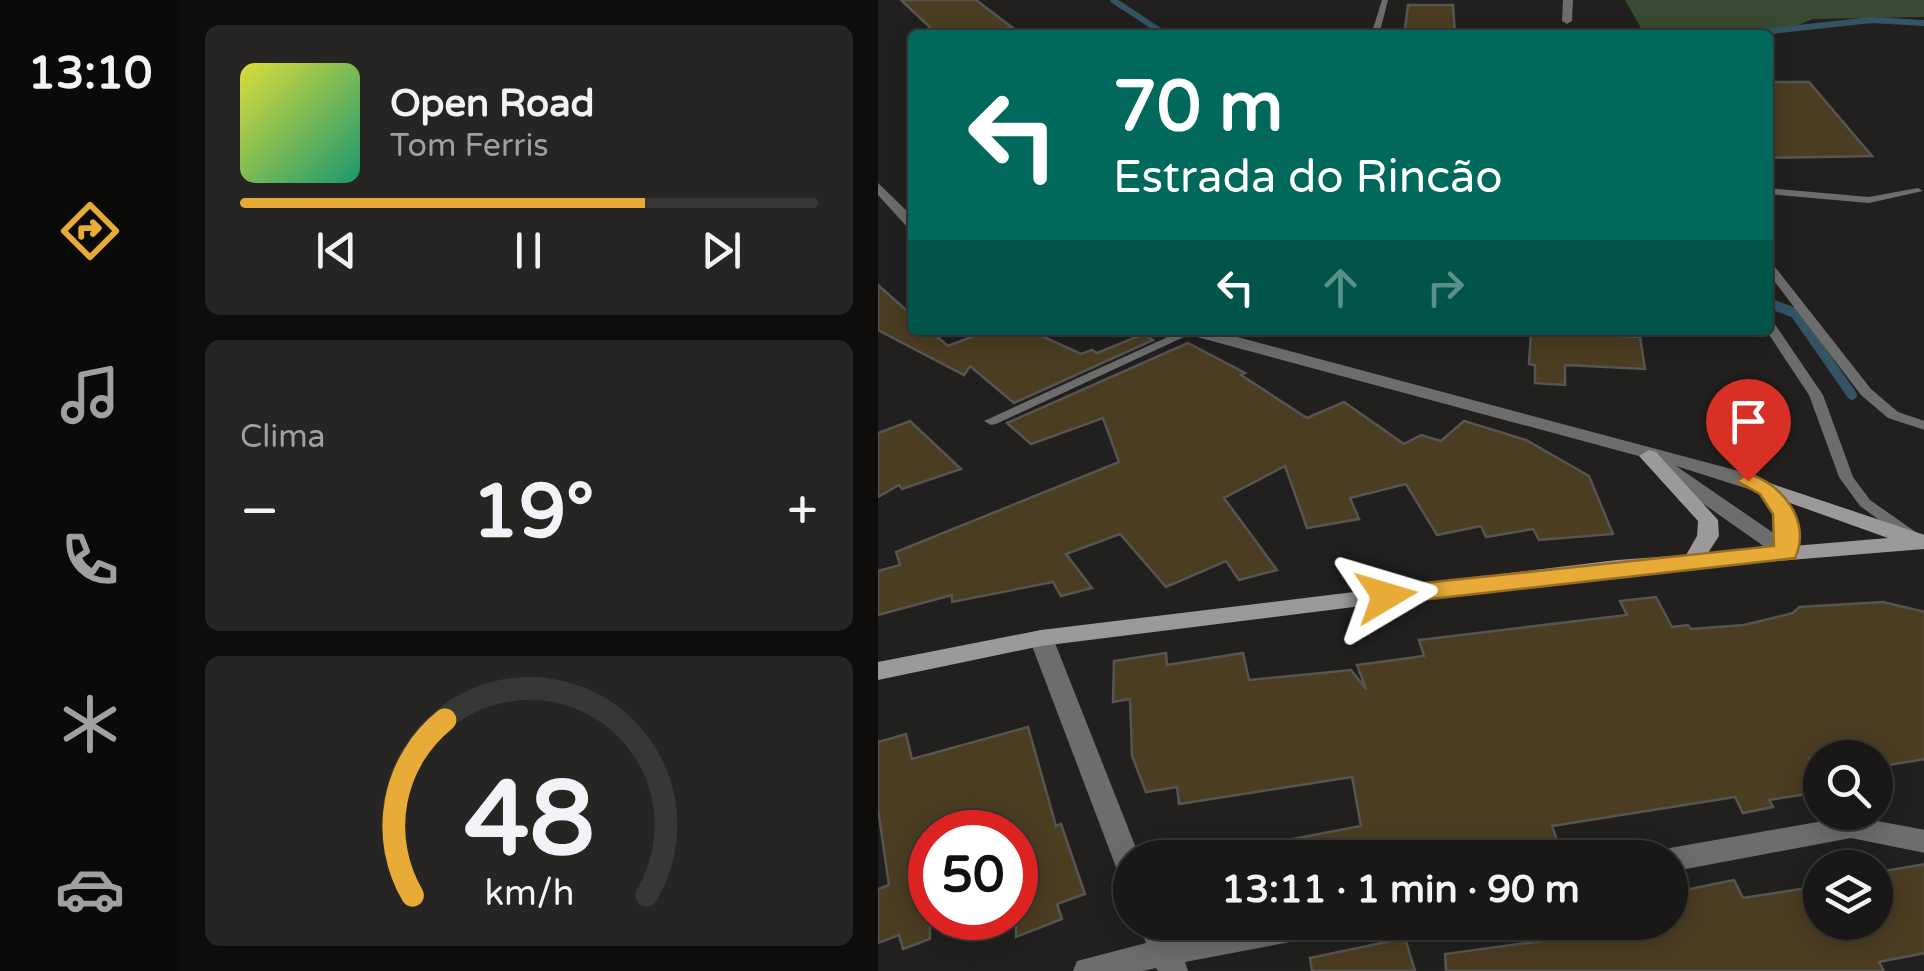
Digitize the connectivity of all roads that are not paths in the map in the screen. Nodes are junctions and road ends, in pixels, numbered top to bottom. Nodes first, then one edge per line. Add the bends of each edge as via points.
1 (1386, 0) edge
2 (1568, 0) edge
3 (1567, 21) dead end
4 (1377, 30) edge
5 (878, 187) edge
6 (1773, 191) edge
7 (1918, 191) dead end
8 (908, 220) edge
9 (1773, 271) edge
10 (1773, 330) edge
11 (1181, 335) edge
12 (1210, 335) edge
13 (991, 421) dead end
14 (1924, 426) edge
15 (1648, 456) junction
16 (1768, 489) junction
17 (1923, 544) edge
18 (1787, 552) junction
19 (1692, 560) junction
20 (1040, 638) junction
21 (878, 672) edge
22 (1120, 840) edge
23 (1924, 842) edge
24 (1688, 857) edge
25 (1255, 940) edge
26 (1168, 962) edge
27 (1088, 971) edge

1 - 4 lane
2 - 3 street
5 - 8 street
6 - 7 lane via 1869,200
9 - 14 lane via 1866,392 1892,415
10 - 17 lane via 1816,395 1846,476 1865,503
11 - 13 lane
12 - 15 street
15 - 16 street
15 - 18 street
15 - 19 main road via 1708,520 1708,536
16 - 17 main road
16 - 18 street via 1784,514
17 - 18 main road
18 - 19 main road
19 - 20 main road
20 - 21 main road
20 - 22 street
23 - 24 street via 1851,828
25 - 26 street
26 - 27 street

